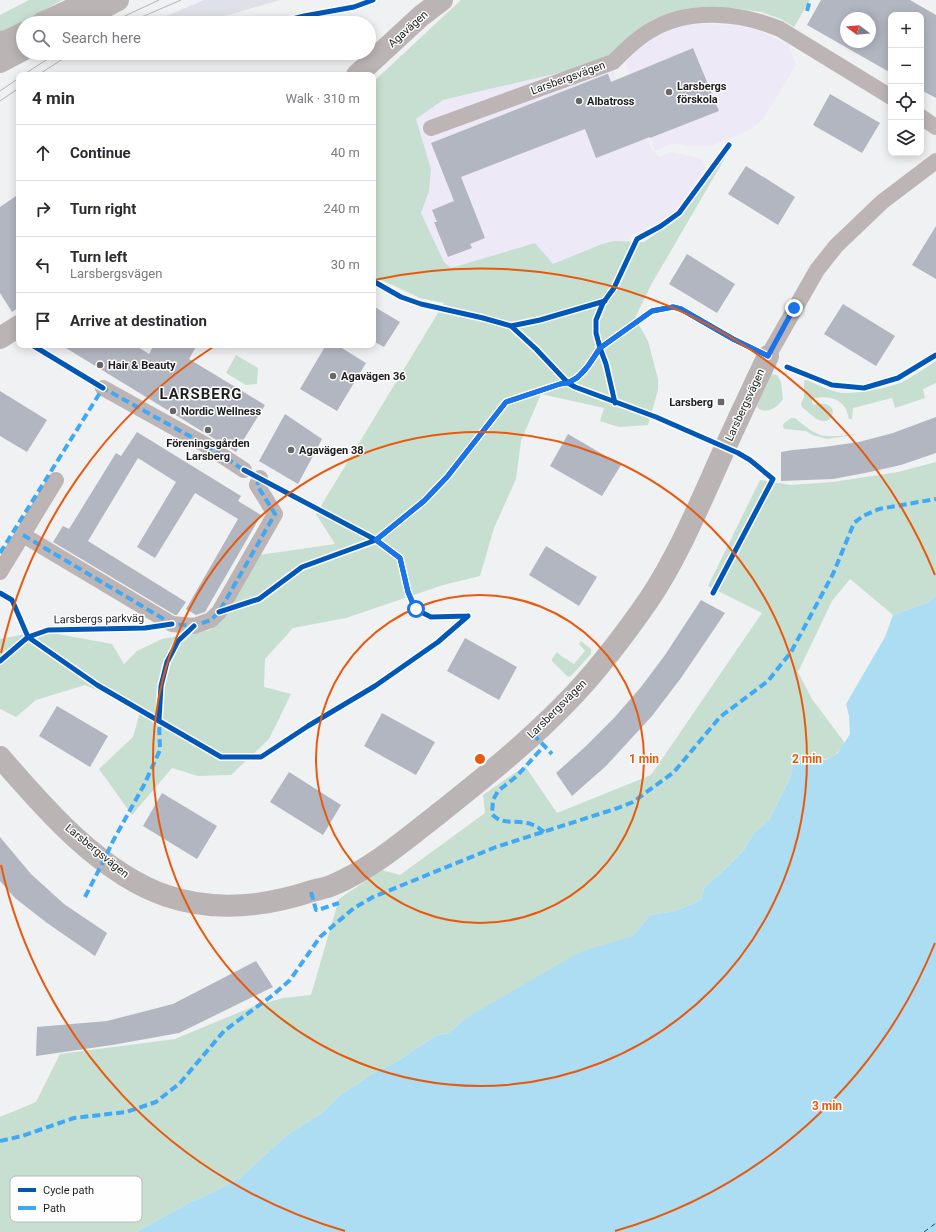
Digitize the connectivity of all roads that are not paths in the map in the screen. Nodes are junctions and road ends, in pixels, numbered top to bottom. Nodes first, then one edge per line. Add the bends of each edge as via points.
1 (92, 0) edge
2 (118, 0) edge
3 (442, 0) edge
4 (57, 16) edge
5 (88, 16) edge
6 (16, 36) edge
7 (0, 42) edge
8 (16, 54) edge
9 (376, 58) edge
10 (374, 60) edge
11 (0, 62) edge
12 (360, 72) edge
13 (888, 95) edge
14 (924, 118) edge
15 (936, 127) edge
16 (431, 128) dead end
17 (936, 161) edge
18 (16, 328) edge
19 (0, 338) edge
20 (768, 356) joint
21 (103, 388) dead end
22 (244, 470) dead end
23 (260, 478) dead end
24 (56, 480) dead end
25 (23, 535) junction
26 (0, 572) edge
27 (0, 757) edge

1 - 4 street
2 - 5 street
3 - 9 street, Agavägen
6 - 7 street
8 - 11 street
10 - 12 street, Agavägen
13 - 16 street, Larsbergsvägen via 780,29 743,17 707,15 686,17 658,26 647,32 614,62
14 - 15 street
17 - 20 street, Larsbergsvägen via 882,202 836,246 817,270
18 - 19 street
20 - 27 street, Larsbergsvägen via 676,555 610,653 566,704 472,788 403,842 359,871 331,885 258,905 212,906 167,896 129,878 80,841
21 - 22 street via 204,444
23 - 25 street, Larsbergs parkväg via 257,485 275,514 218,612 211,620 194,626 172,624
24 - 25 street
25 - 26 street

